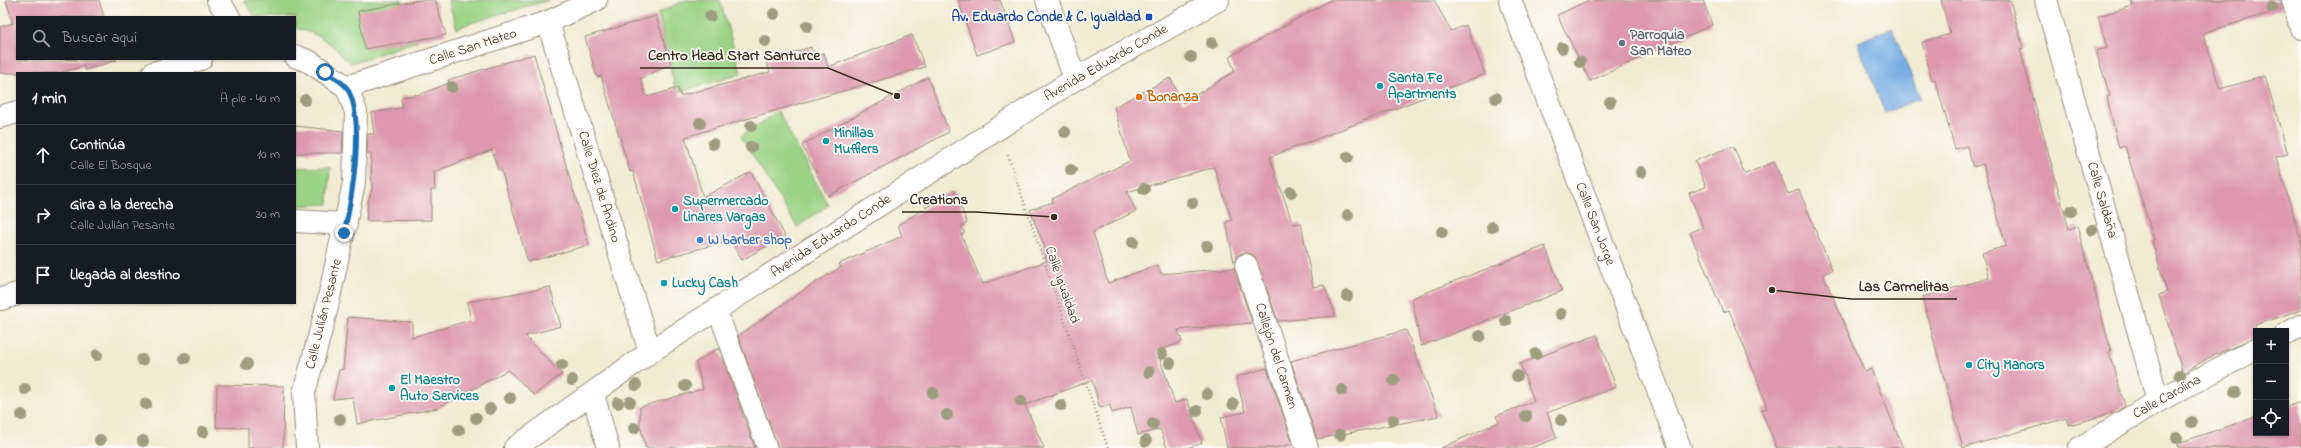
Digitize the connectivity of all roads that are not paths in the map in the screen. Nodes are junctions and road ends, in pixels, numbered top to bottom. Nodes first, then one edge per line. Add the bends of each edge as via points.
1 (218, 0) edge
2 (596, 0) edge
3 (1048, 0) edge
4 (1218, 0) edge
5 (1510, 0) edge
6 (2046, 0) edge
7 (2293, 0) edge
8 (228, 16) edge
9 (548, 22) junction
10 (2301, 28) edge
11 (296, 56) edge
12 (198, 60) edge
13 (156, 72) edge
14 (1075, 79) junction
15 (347, 87) junction
16 (16, 112) edge
17 (0, 117) edge
18 (296, 221) edge
19 (346, 224) junction
20 (1246, 265) dead end
21 (717, 309) junction
22 (2301, 326) edge
23 (2289, 332) edge
24 (2253, 351) edge
25 (650, 352) junction
26 (592, 394) junction
27 (2158, 400) junction
28 (307, 448) edge
29 (515, 448) edge
30 (608, 448) edge
31 (768, 448) edge
32 (1307, 448) edge
33 (1680, 448) edge
34 (2080, 448) edge

1 - 8 street
2 - 9 street, Calle San Mateo
3 - 14 street
4 - 14 street, Avenida Eduardo Conde
5 - 33 street, Calle San Jorge
6 - 27 street, Calle Saldaña
7 - 10 street
9 - 15 street, Calle San Mateo
9 - 25 street, Calle Diez de Andino
11 - 15 street via 310,62
12 - 13 street
14 - 21 street, Avenida Eduardo Conde
15 - 19 street, Calle Julián Pesante via 356,112 354,183
16 - 17 street
18 - 19 street
19 - 28 street, Calle Julián Pesante via 304,393
20 - 32 street, Callejón del Carmen
21 - 25 street, Avenida Eduardo Conde
21 - 31 lane
22 - 23 street
24 - 27 street, Calle Carolina
25 - 26 street, Avenida Eduardo Conde
26 - 29 street, Avenida Eduardo Conde
26 - 30 street
27 - 34 street, Calle Carolina

